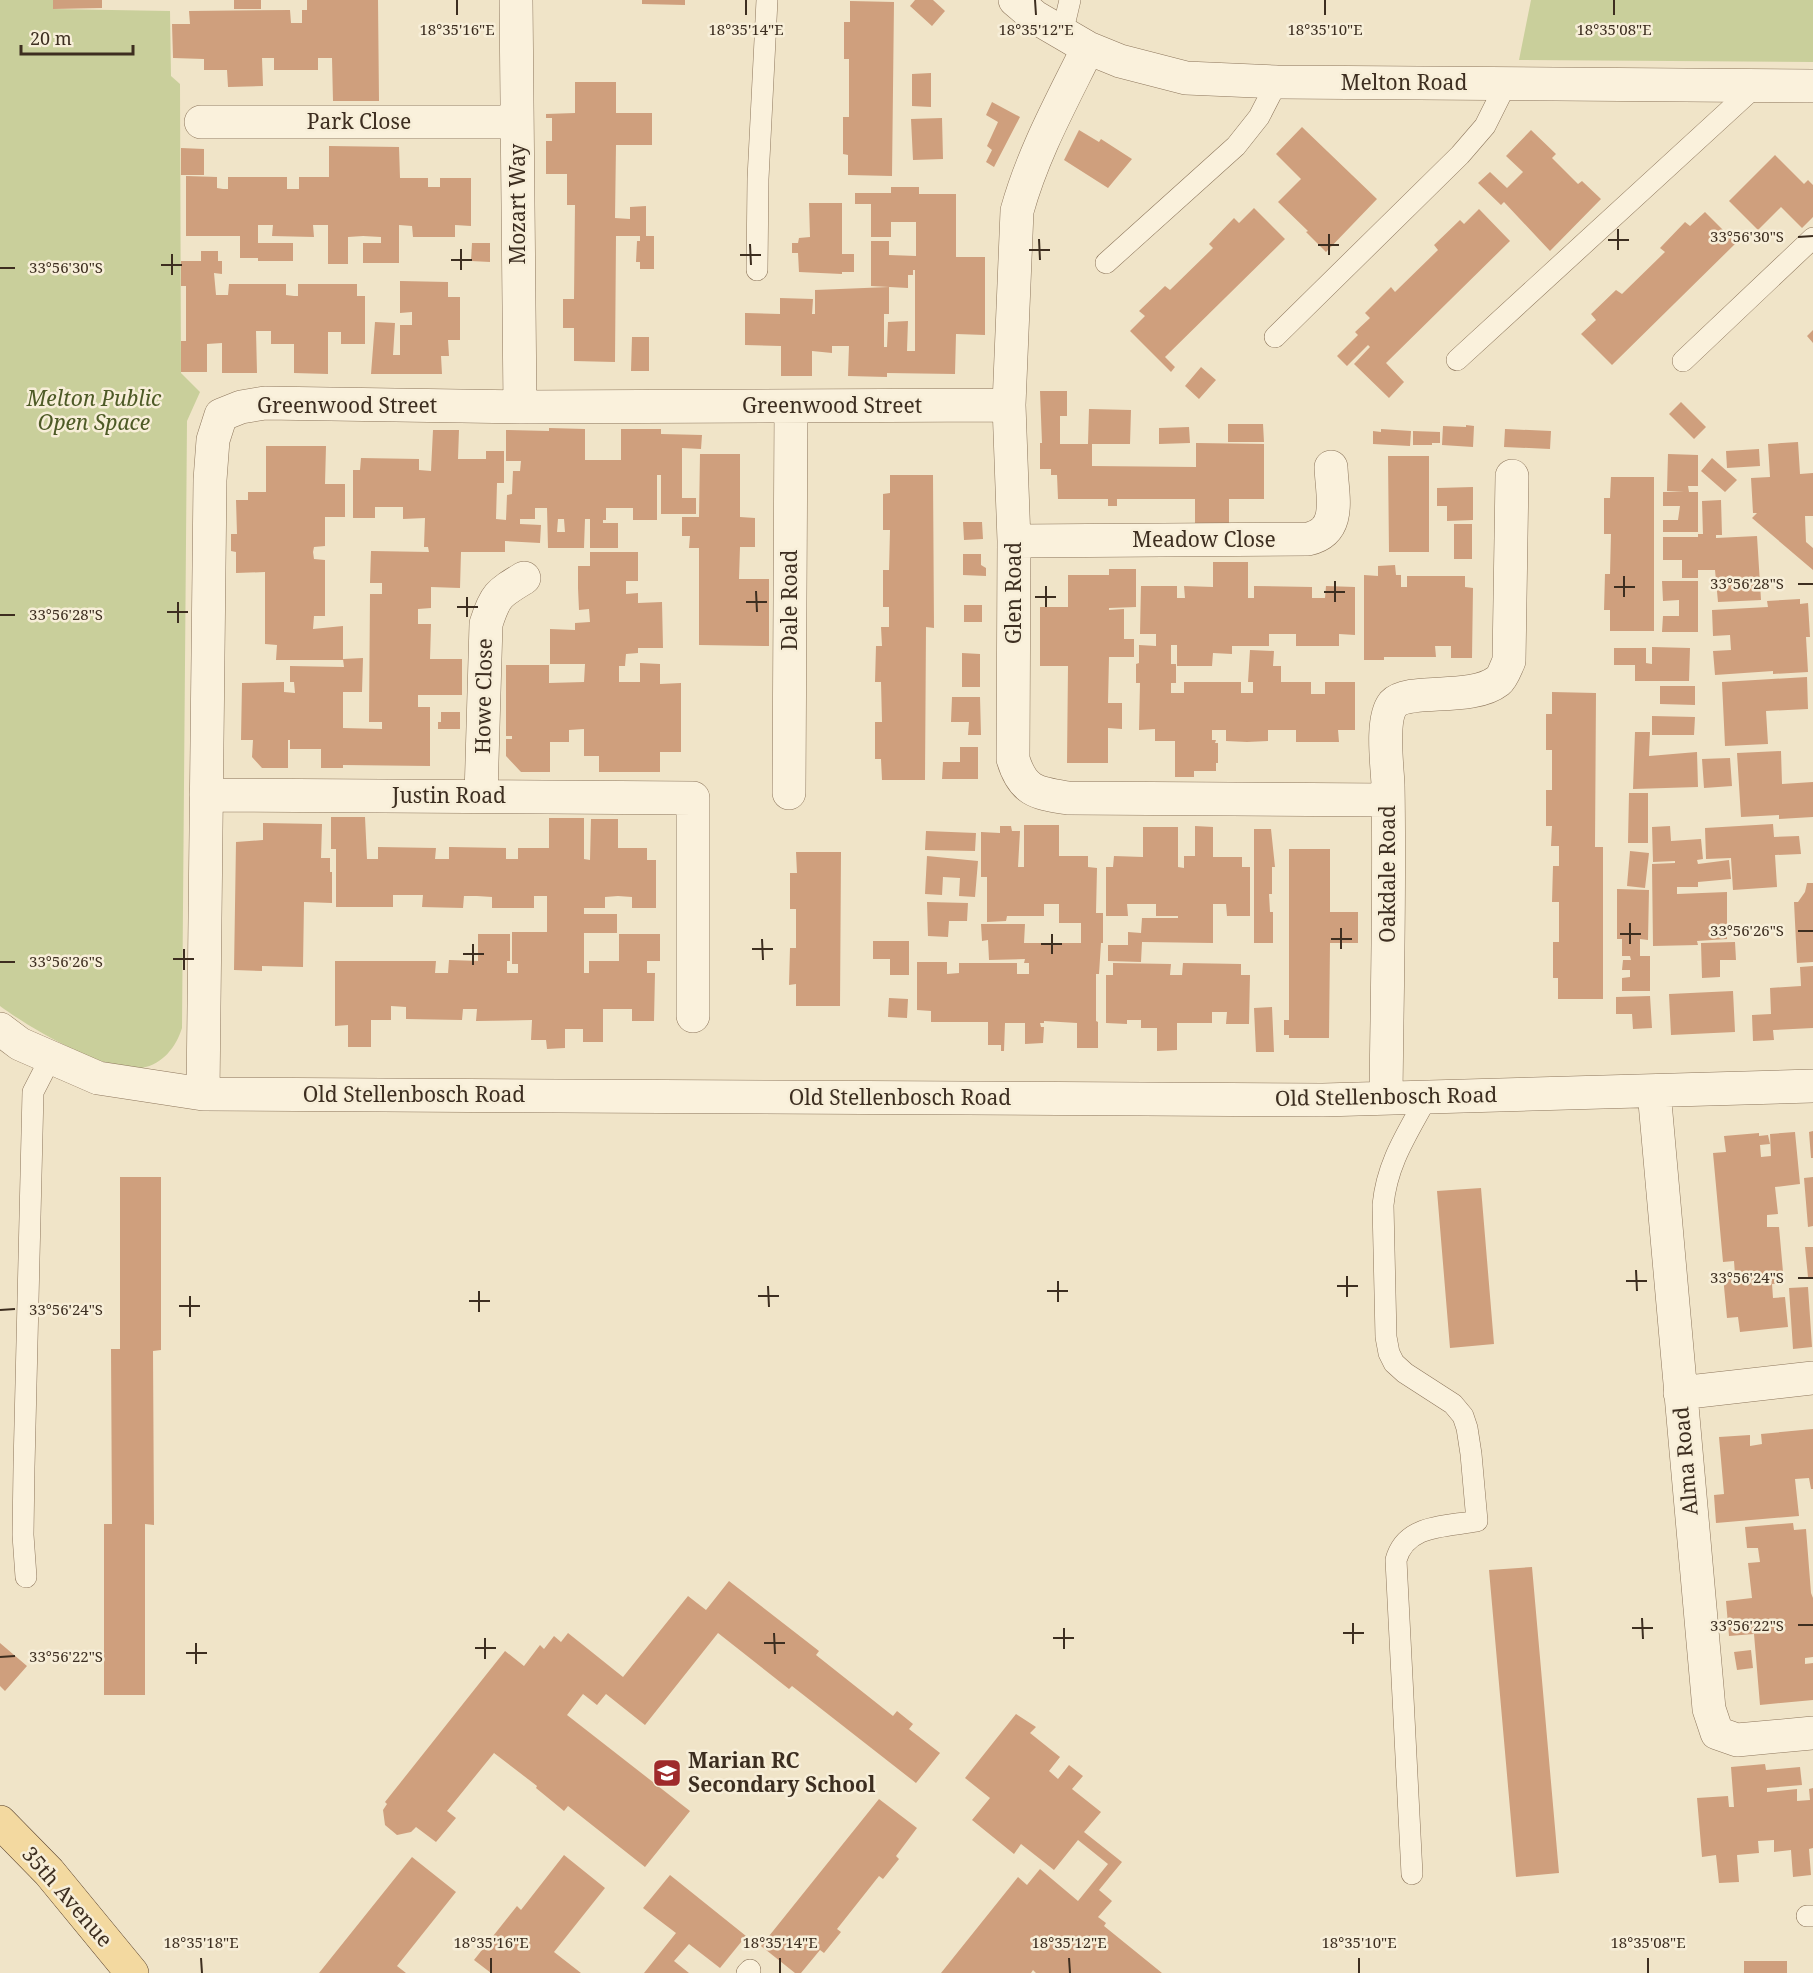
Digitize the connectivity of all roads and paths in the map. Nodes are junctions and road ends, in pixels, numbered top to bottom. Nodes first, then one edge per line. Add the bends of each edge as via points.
1 (516, 0) edge
2 (767, 0) edge
3 (1015, 0) edge
4 (1070, 0) edge
5 (1075, 41) junction
6 (1277, 82) junction
7 (1506, 84) junction
8 (1757, 85) junction
9 (1813, 86) edge
10 (201, 122) dead end
11 (517, 122) junction
12 (1813, 238) edge
13 (1106, 263) dead end
14 (758, 270) dead end
15 (1275, 337) dead end
16 (1456, 360) dead end
17 (1683, 362) dead end
18 (1009, 405) junction
19 (791, 406) junction
20 (520, 407) junction
21 (1331, 467) dead end
22 (1512, 476) dead end
23 (1014, 541) junction
24 (524, 578) dead end
25 (789, 793) dead end
26 (206, 795) junction
27 (481, 796) junction
28 (1388, 800) junction
29 (693, 1016) dead end
30 (0, 1029) edge
31 (51, 1057) junction
32 (1813, 1086) edge
33 (1654, 1091) junction
34 (203, 1094) junction
35 (1427, 1097) junction
36 (1386, 1098) junction
37 (1813, 1378) edge
38 (1680, 1393) junction
39 (26, 1577) dead end
40 (1813, 1733) edge
41 (0, 1822) edge
42 (1412, 1874) dead end
43 (132, 1973) edge

1 - 11 street, Mozart Way
2 - 14 lane via 758,179
3 - 5 street, Melton Road
4 - 5 lane
5 - 6 street, Melton Road via 1119,61 1186,78
5 - 18 street, Glen Road via 1017,211
6 - 7 street, Melton Road
6 - 13 lane via 1236,146
7 - 8 street, Melton Road
7 - 15 lane via 1485,126 1460,155
8 - 9 street, Melton Road
8 - 16 lane
10 - 11 street, Park Close
11 - 20 street, Mozart Way
12 - 17 lane
18 - 19 street, Greenwood Street
18 - 23 street, Glen Road
19 - 20 street, Greenwood Street
19 - 25 street, Dale Road
20 - 26 street, Greenwood Street via 265,402 221,415 213,440 210,480
21 - 23 street, Meadow Close via 1333,518 1319,537
22 - 28 street, Oakdale Road via 1509,661 1500,680 1475,691 1406,697 1395,702 1386,724
23 - 28 street, Glen Road via 1013,759 1024,785 1042,794 1068,798
24 - 27 street, Howe Close via 500,592 491,605 486,624
26 - 27 street, Justin Road
26 - 34 street, Greenwood Street
27 - 29 street, Justin Road via 693,798
28 - 36 street, Oakdale Road
30 - 31 street, Old Stellenbosch Road via 20,1044
31 - 34 street, Old Stellenbosch Road via 98,1078
31 - 39 lane via 33,1092 23,1535
32 - 33 street, Old Stellenbosch Road
33 - 35 street, Old Stellenbosch Road
33 - 38 street, Alma Road
34 - 36 street, Old Stellenbosch Road
35 - 36 street, Old Stellenbosch Road
35 - 42 lane via 1392,1162 1385,1184 1386,1337 1394,1363 1453,1404 1463,1416 1477,1521 1408,1537 1396,1560
37 - 38 street
38 - 40 street, Alma Road via 1709,1709 1717,1733 1737,1740
41 - 43 main road, 35th Avenue via 49,1872

